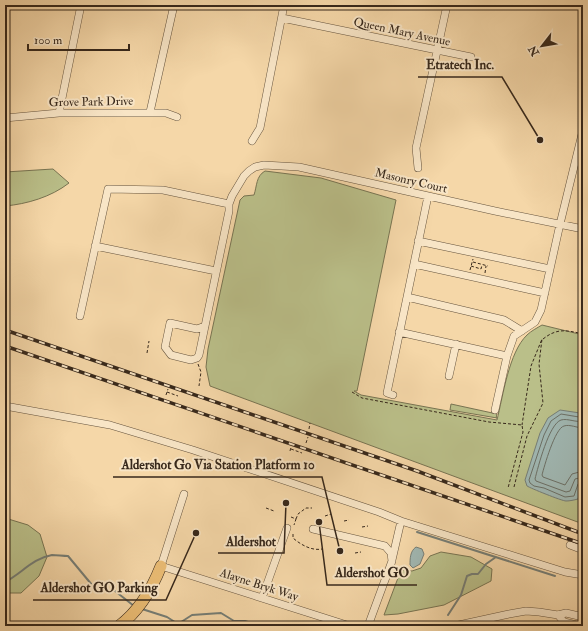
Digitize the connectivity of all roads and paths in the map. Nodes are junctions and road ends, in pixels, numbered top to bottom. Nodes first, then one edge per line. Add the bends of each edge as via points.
1 (81, 5) edge
2 (174, 5) edge
3 (284, 5) edge
4 (447, 5) edge
5 (282, 18) junction
6 (436, 50) junction
7 (471, 57) dead end
8 (59, 112) junction
9 (150, 112) junction
10 (177, 117) dead end
11 (5, 118) edge
12 (583, 130) edge
13 (252, 141) dead end
14 (418, 168) dead end
15 (428, 196) junction
16 (229, 204) junction
17 (560, 224) junction
18 (583, 229) edge
19 (418, 241) junction
20 (95, 246) junction
21 (474, 253) junction
22 (472, 262) junction
23 (414, 264) junction
24 (482, 264) junction
25 (471, 266) junction
26 (488, 266) dead end
27 (550, 270) junction
28 (216, 271) junction
29 (469, 276) junction
30 (545, 293) junction
31 (407, 297) junction
32 (80, 316) dead end
33 (205, 326) junction
34 (522, 331) junction
35 (399, 332) junction
36 (583, 334) edge
37 (542, 339) junction
38 (149, 341) dead end
39 (456, 344) junction
40 (148, 353) dead end
41 (507, 356) junction
42 (198, 364) dead end
43 (449, 376) dead end
44 (199, 386) dead end
45 (168, 389) dead end
46 (167, 392) junction
47 (352, 392) dead end
48 (166, 395) dead end
49 (393, 395) dead end
50 (178, 396) dead end
51 (5, 406) edge
52 (495, 410) dead end
53 (310, 423) dead end
54 (522, 425) junction
55 (309, 429) dead end
56 (308, 437) dead end
57 (306, 443) dead end
58 (291, 449) dead end
59 (302, 453) dead end
60 (514, 487) dead end
61 (508, 488) dead end
62 (184, 494) dead end
63 (266, 508) dead end
64 (312, 508) dead end
65 (274, 511) dead end
66 (331, 514) dead end
67 (325, 516) dead end
68 (291, 517) dead end
69 (296, 519) junction
70 (349, 520) dead end
71 (344, 521) dead end
72 (401, 521) junction
73 (368, 526) dead end
74 (362, 527) dead end
75 (287, 528) dead end
76 (314, 529) dead end
77 (570, 545) dead end
78 (322, 549) dead end
79 (341, 550) dead end
80 (583, 550) edge
81 (336, 552) dead end
82 (362, 552) dead end
83 (355, 553) dead end
84 (392, 560) junction
85 (161, 566) junction
86 (583, 575) edge
87 (262, 598) junction
88 (558, 615) junction
89 (583, 617) edge
90 (118, 626) edge
91 (350, 626) edge
92 (368, 626) edge
93 (454, 626) edge
94 (581, 626) edge

1 - 8 street
2 - 9 street
3 - 5 street
4 - 6 street
5 - 6 street, Queen Mary Avenue
5 - 13 street via 260,128
6 - 7 street, Queen Mary Avenue
6 - 14 street via 416,148
8 - 9 street, Grove Park Drive
8 - 11 street, Grove Park Drive
9 - 10 street, Grove Park Drive
12 - 17 street
15 - 16 street, Masonry Court via 299,168 264,165 249,171
15 - 17 street, Masonry Court
15 - 19 street
16 - 20 street via 163,190 108,189
16 - 28 street, Masonry Court
17 - 18 street, Masonry Court
17 - 27 street
19 - 21 street
19 - 23 street
20 - 28 street
20 - 32 street
21 - 22 path
21 - 27 street
22 - 24 path
22 - 25 path
23 - 29 street
23 - 31 street
24 - 25 path via 481,269
24 - 26 path
25 - 29 path
27 - 30 street
28 - 33 street, Masonry Court
29 - 30 street
30 - 34 street via 535,322
31 - 34 street via 504,320
31 - 35 street
33 - 33 street, Masonry Court via 197,329 170,323 165,347 171,355 191,360 197,358
34 - 41 street via 514,336
35 - 39 street
35 - 49 street via 387,393
36 - 37 path via 551,332
37 - 54 path via 531,366
37 - 60 path via 539,364 543,402 527,436
38 - 40 path
39 - 41 street
39 - 43 street
41 - 52 street
42 - 44 path via 201,372
45 - 46 path
46 - 48 path
46 - 50 path
47 - 54 path via 362,398 489,422
51 - 72 street via 110,425 193,450
53 - 55 path
54 - 61 path via 523,432
56 - 57 path
58 - 59 path
62 - 85 street
63 - 65 path
64 - 69 path via 306,508
66 - 67 path
68 - 69 path
69 - 78 path via 292,530 294,538 301,544 317,550
70 - 71 path
72 - 84 street
72 - 86 street via 564,572
73 - 74 path
75 - 87 street
76 - 84 street via 385,546 391,553
77 - 80 street
79 - 81 path
82 - 83 path
84 - 92 street
85 - 87 street, Alayne Bryk Way
85 - 90 highway via 138,608
87 - 91 street, Alayne Bryk Way
88 - 89 street via 566,613
88 - 93 street via 517,612
88 - 94 street via 564,622

